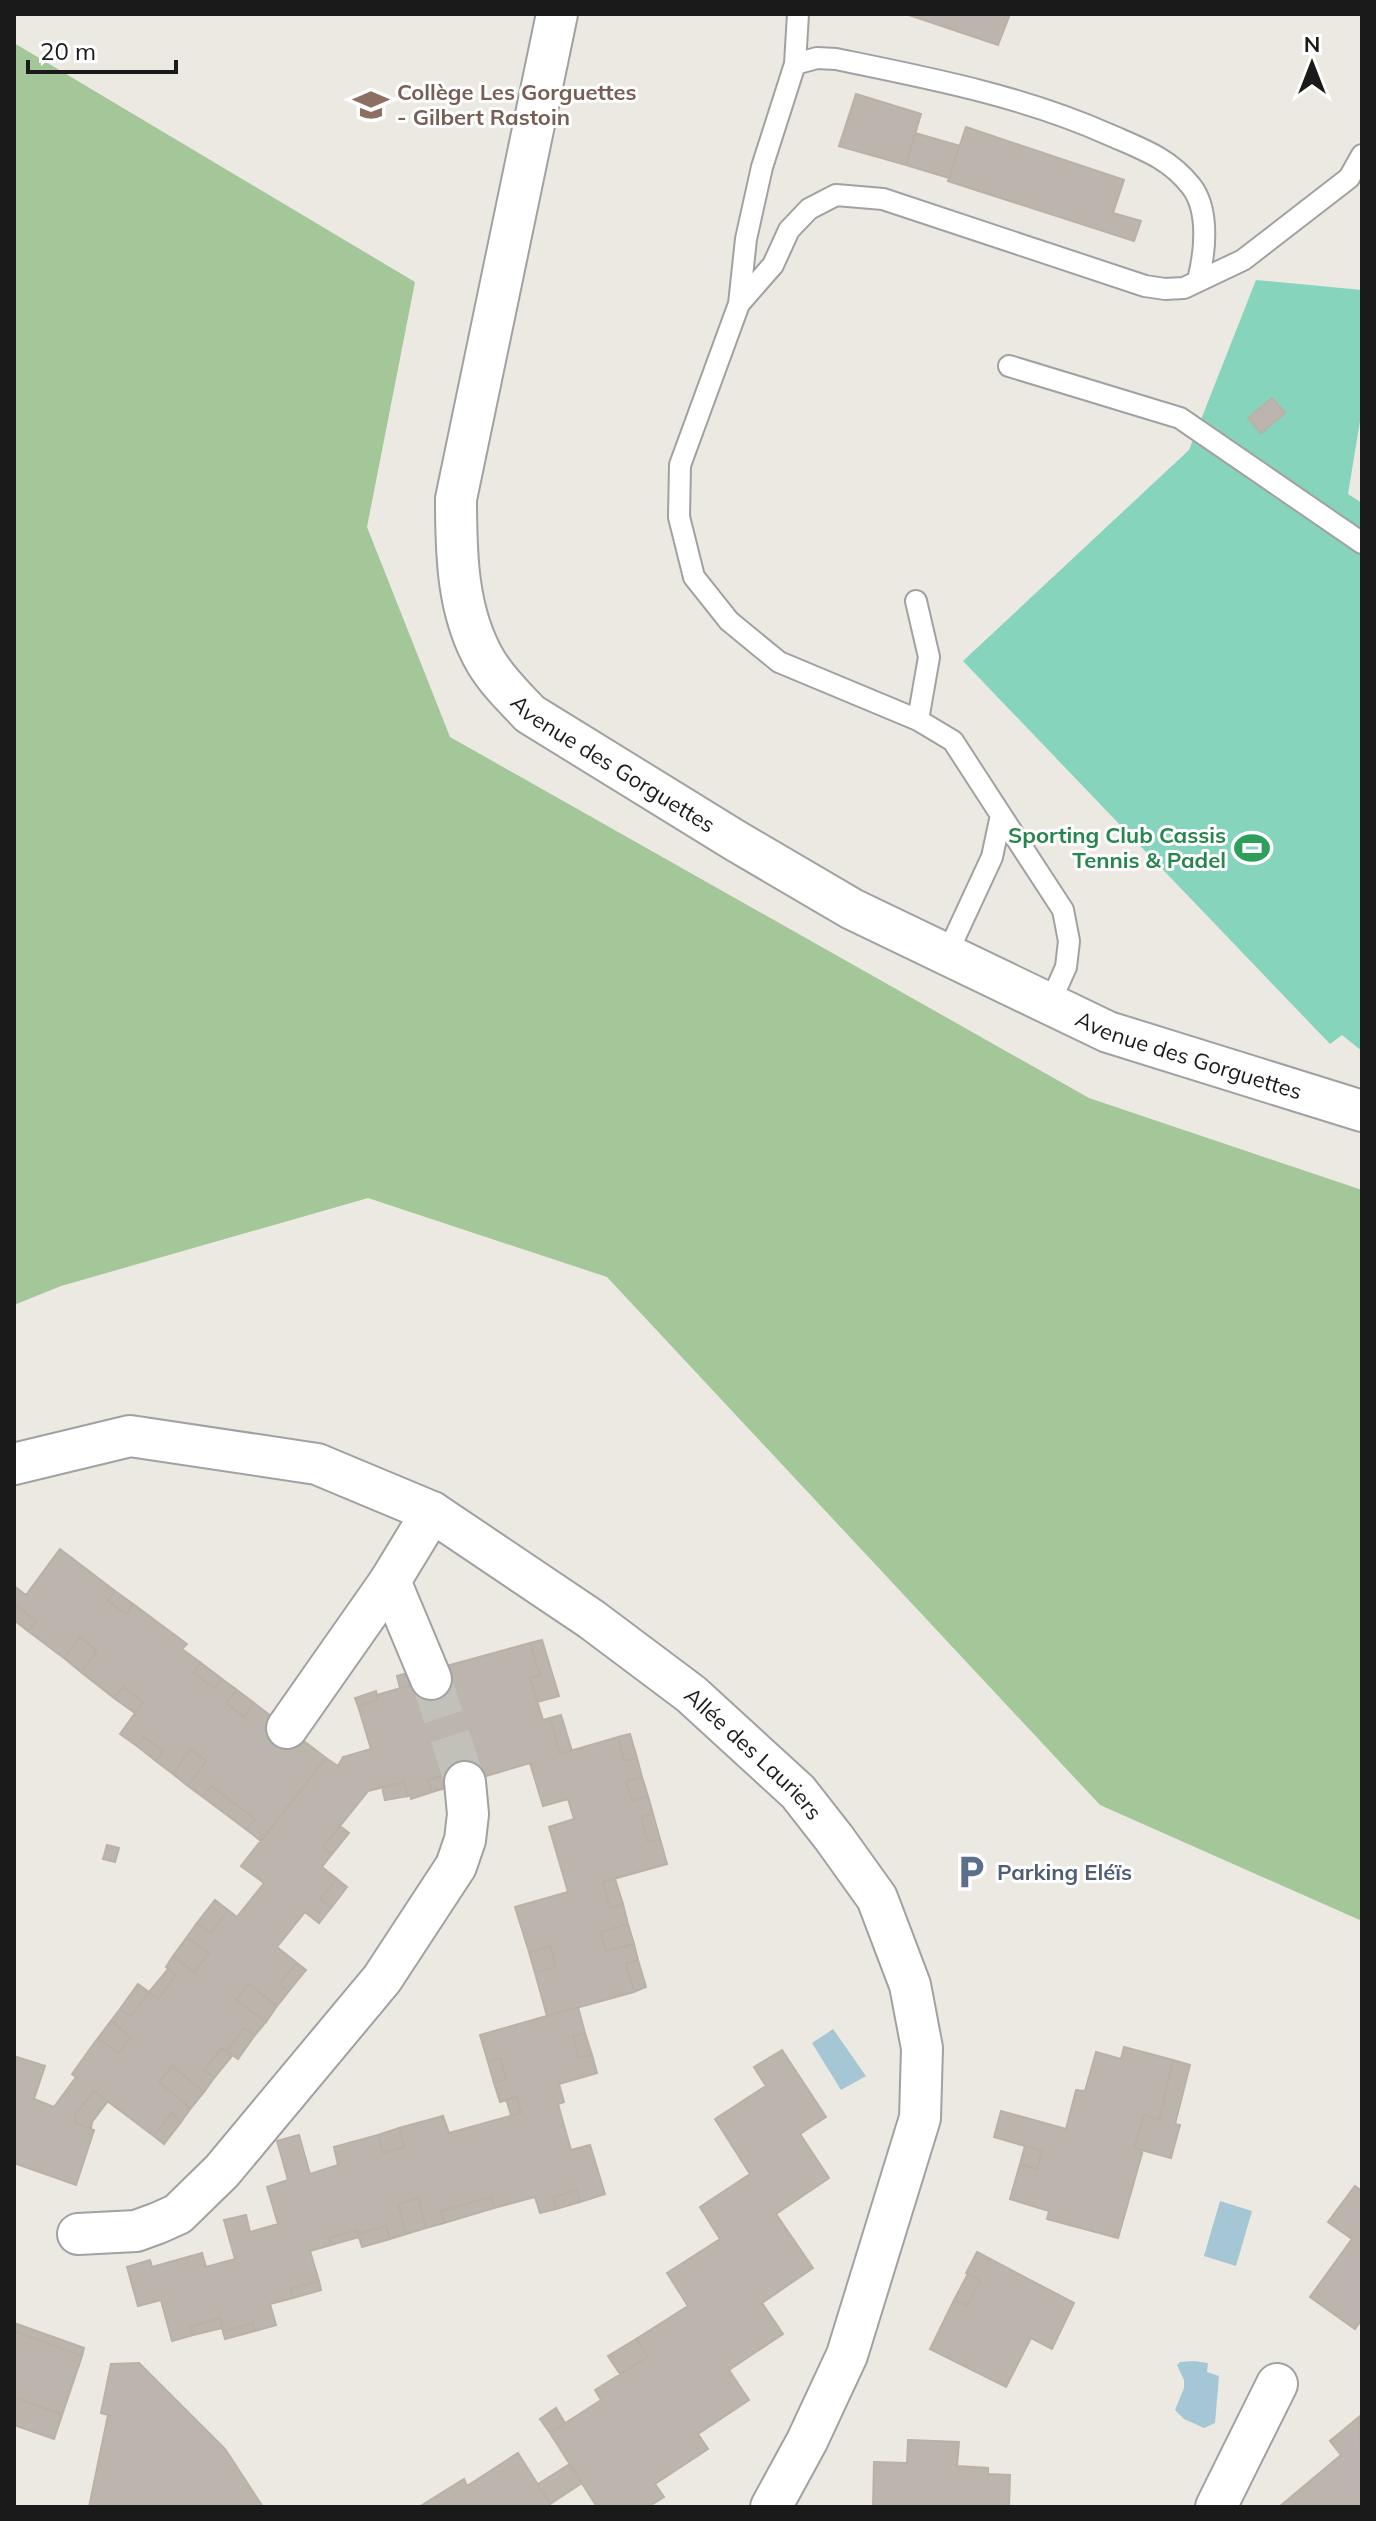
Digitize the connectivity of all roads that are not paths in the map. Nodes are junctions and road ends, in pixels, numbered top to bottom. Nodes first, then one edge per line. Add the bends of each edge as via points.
1 (557, 14) edge
2 (798, 14) edge
3 (795, 64) junction
4 (1362, 155) edge
5 (1198, 280) junction
6 (739, 304) junction
7 (1009, 366) dead end
8 (1362, 543) edge
9 (916, 601) dead end
10 (918, 720) junction
11 (1001, 815) junction
12 (947, 954) junction
13 (1050, 1003) junction
14 (1362, 1111) edge
15 (14, 1464) edge
16 (432, 1512) junction
17 (390, 1581) junction
18 (431, 1679) tunnel mouth
19 (287, 1728) dead end
20 (465, 1782) tunnel mouth
21 (78, 2234) dead end
22 (1277, 2384) dead end
23 (771, 2507) edge
24 (1216, 2507) edge

1 - 12 street, Avenue des Gorguettes via 456,499 456,564 467,616 485,661 530,714 852,909
2 - 3 lane
3 - 5 lane via 836,59 960,85 1081,121 1159,156 1193,188 1203,217 1206,241
3 - 6 lane via 759,182
4 - 5 lane via 1349,178 1243,260
5 - 6 lane via 1184,288 1145,286 883,199 836,195 809,209 789,230 773,265
6 - 10 lane via 680,465 679,517 694,577 729,621 779,662
7 - 8 lane via 1180,418
9 - 10 lane via 929,657
10 - 11 lane via 953,741
11 - 12 lane via 992,857
11 - 13 lane via 1063,910 1069,941 1066,967
12 - 13 street, Avenue des Gorguettes
13 - 14 street, Avenue des Gorguettes via 1108,1032
15 - 16 street, Allée des Lauriers via 130,1436 317,1464
16 - 17 street
16 - 23 street, Allée des Lauriers via 691,1694 798,1792 877,1898 910,1985 922,2048 920,2118 847,2355
17 - 18 street
17 - 19 street
20 - 21 street via 468,1814 456,1866 382,1979 222,2171 178,2214 158,2223 136,2231
22 - 24 street

